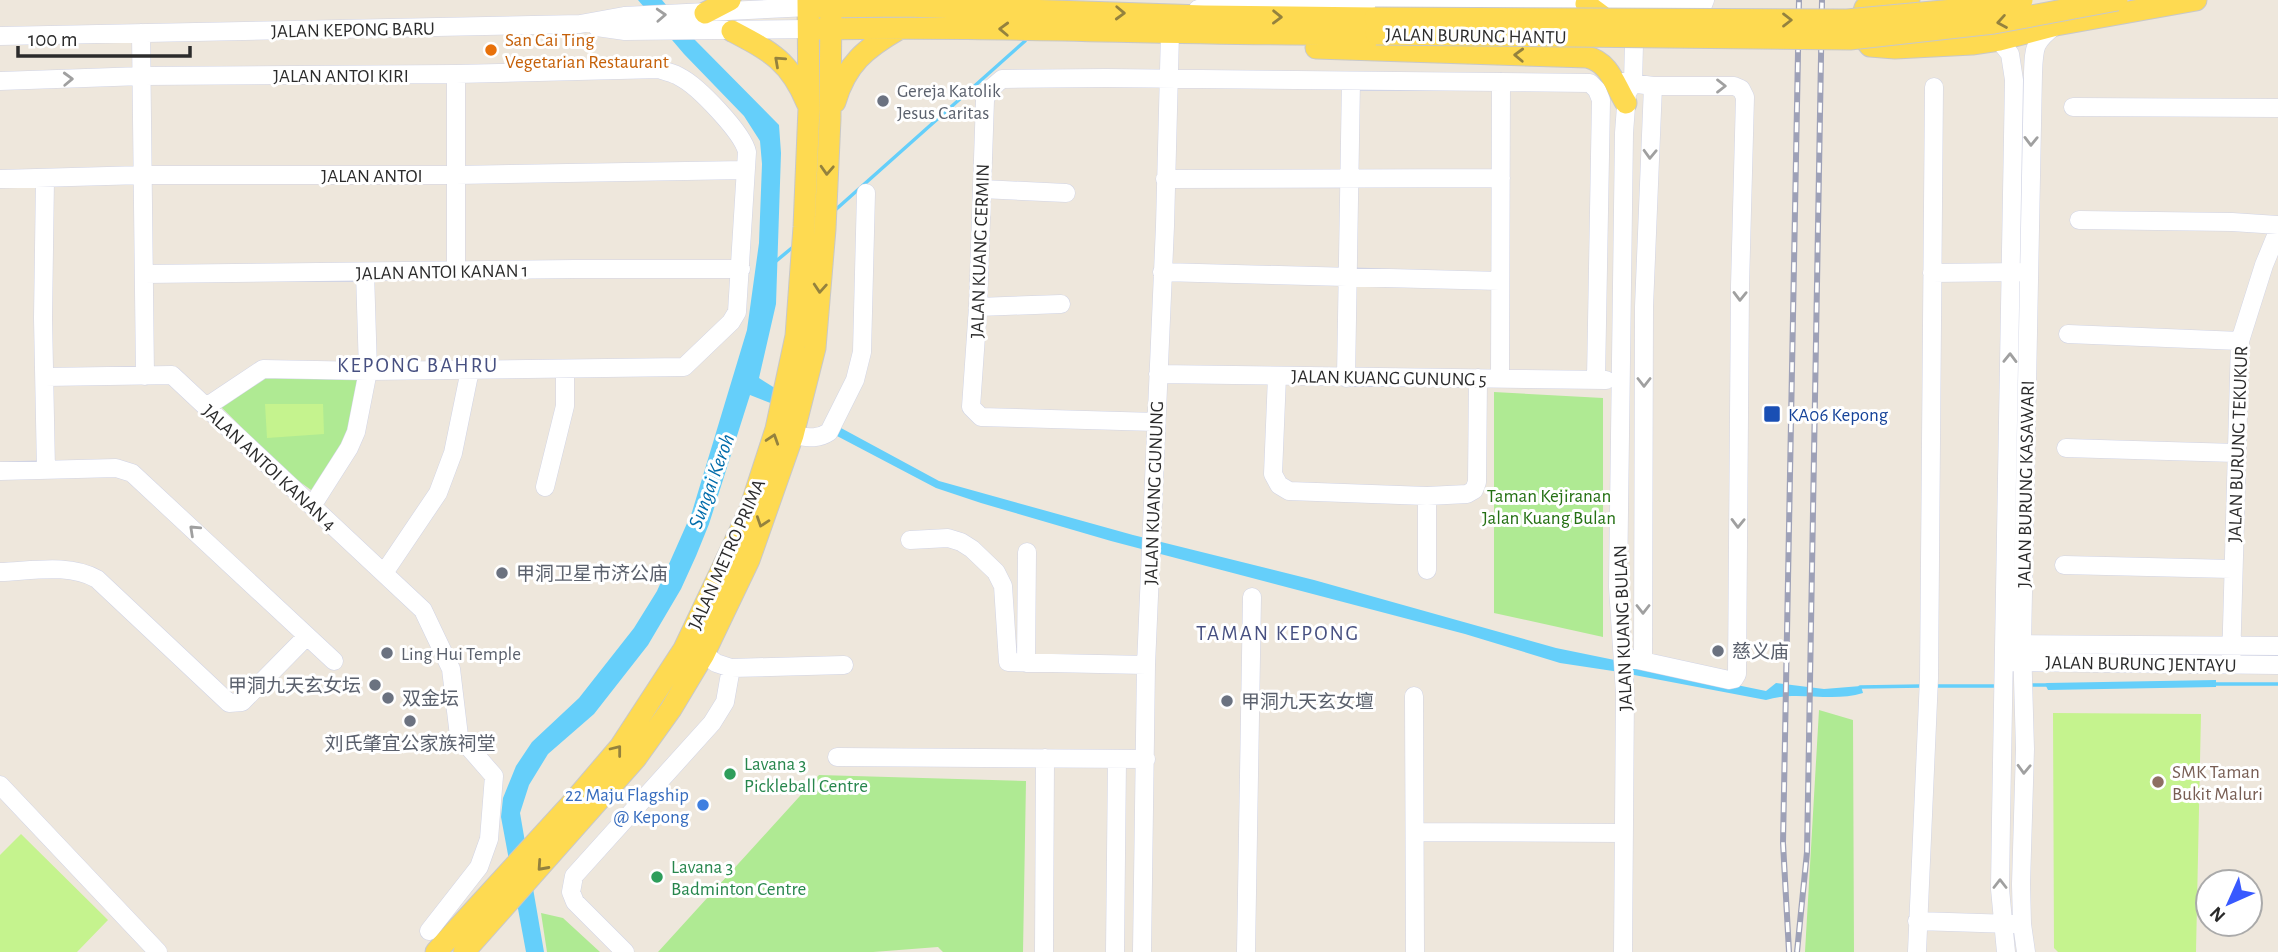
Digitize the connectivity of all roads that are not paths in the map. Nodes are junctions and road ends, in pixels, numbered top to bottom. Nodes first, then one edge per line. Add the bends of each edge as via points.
1 (730, 0) edge
2 (1909, 0) edge
3 (2022, 0) edge
4 (2117, 0) edge
5 (2196, 0) edge
6 (1478, 1) edge
7 (1514, 1) edge
8 (1704, 1) edge
9 (831, 3) edge
10 (900, 3) edge
11 (809, 4) edge
12 (1586, 4) junction
13 (1629, 5) junction
14 (1160, 14) junction
15 (704, 19) junction
16 (2056, 25) junction
17 (1376, 26) junction
18 (901, 28) junction
19 (809, 29) junction
20 (832, 29) junction
21 (732, 31) junction
22 (141, 33) junction
23 (1170, 33) junction
24 (1211, 34) junction
25 (0, 36) edge
26 (1999, 40) junction
27 (1587, 57) junction
28 (456, 74) junction
29 (142, 76) junction
30 (1168, 80) junction
31 (0, 81) edge
32 (1351, 81) junction
33 (1501, 82) junction
34 (1634, 85) junction
35 (1934, 87) dead end
36 (2073, 107) dead end
37 (809, 108) junction
38 (2278, 108) edge
39 (830, 120) junction
40 (745, 170) junction
41 (456, 174) junction
42 (143, 175) junction
43 (1501, 178) junction
44 (0, 179) edge
45 (45, 179) junction
46 (1165, 179) junction
47 (1349, 179) junction
48 (982, 189) junction
49 (866, 193) dead end
50 (1066, 193) dead end
51 (2079, 220) dead end
52 (2278, 225) edge
53 (814, 226) junction
54 (2278, 231) edge
55 (741, 270) junction
56 (456, 271) junction
57 (365, 272) junction
58 (1162, 272) junction
59 (2020, 272) junction
60 (1932, 273) junction
61 (144, 274) junction
62 (1348, 277) junction
63 (1500, 281) junction
64 (1061, 304) dead end
65 (978, 307) junction
66 (2068, 334) dead end
67 (2239, 341) junction
68 (565, 369) junction
69 (470, 370) junction
70 (368, 371) junction
71 (1158, 374) junction
72 (145, 376) junction
73 (1277, 376) junction
74 (45, 377) junction
75 (1346, 378) junction
76 (1478, 378) junction
77 (1500, 378) junction
78 (1596, 379) junction
79 (1621, 380) junction
80 (206, 407) junction
81 (1156, 422) junction
82 (793, 435) junction
83 (2066, 448) dead end
84 (2236, 453) junction
85 (46, 470) junction
86 (0, 471) edge
87 (545, 487) dead end
88 (1427, 496) junction
89 (312, 506) junction
90 (910, 540) dead end
91 (1027, 552) dead end
92 (2064, 565) dead end
93 (1427, 569) dead end
94 (2232, 569) junction
95 (0, 572) edge
96 (384, 573) junction
97 (1252, 597) dead end
98 (307, 636) junction
99 (2004, 644) junction
100 (2231, 646) junction
101 (2278, 646) edge
102 (704, 653) junction
103 (1624, 658) junction
104 (334, 661) dead end
105 (1643, 661) junction
106 (2022, 661) junction
107 (1026, 663) junction
108 (2231, 664) junction
109 (844, 665) dead end
110 (1146, 665) junction
111 (2278, 665) edge
112 (731, 667) junction
113 (2003, 670) junction
114 (1414, 696) dead end
115 (837, 757) dead end
116 (1045, 758) junction
117 (1117, 767) junction
118 (1145, 768) junction
119 (0, 785) edge
120 (580, 809) junction
121 (1415, 832) junction
122 (1624, 833) junction
123 (1917, 920) junction
124 (2002, 923) junction
125 (2022, 924) junction
126 (429, 931) dead end
127 (464, 942) edge
128 (158, 952) edge
129 (436, 952) edge
130 (625, 952) edge
131 (1044, 952) edge
132 (1115, 952) edge
133 (1142, 952) edge
134 (1246, 952) edge
135 (1415, 952) edge
136 (1623, 952) edge
137 (1917, 952) edge
138 (2006, 952) edge
139 (2026, 952) edge

1 - 15 main road
2 - 26 main road via 1865,8 1863,35 1870,46
17 -> 3 main road, JALAN BURUNG HANTU, bridge via 1847,20
4 -> 17 main road, JALAN BURUNG HANTU, bridge via 1994,23 1850,39
5 - 16 main road
6 - 7 street
6 - 14 street via 1253,1
7 - 12 street
8 - 13 street via 1700,6
9 - 10 main road, JALAN BURUNG HANTU
9 - 11 main road, JALAN BURUNG HANTU
9 - 20 main road, JALAN METRO PRIMA
10 -> 14 main road, JALAN BURUNG HANTU
11 - 15 street, JALAN KEPONG BARU
11 - 19 main road, JALAN METRO PRIMA
12 - 13 street
12 - 27 main road via 1602,16 1607,29 1603,48
13 - 34 street, JALAN KUANG BULAN
14 -> 17 main road, JALAN BURUNG HANTU
15 - 21 street, JALAN KEPONG BARU
15 - 22 street, JALAN KEPONG BARU
16 - 26 main road
16 -> 59 street, JALAN BURUNG KASAWARI via 2039,38 2034,50
17 - 24 main road, JALAN BURUNG HANTU
18 - 20 main road, JALAN BURUNG HANTU
23 -> 18 main road, JALAN BURUNG HANTU
18 - 39 main road via 879,40 850,67
19 - 20 main road, JALAN BURUNG HANTU
19 - 21 street, JALAN KEPONG BARU
19 - 37 main road, JALAN METRO PRIMA
20 - 39 main road, JALAN METRO PRIMA
37 -> 21 main road via 787,67
22 - 25 street, JALAN KEPONG BARU
22 - 29 street
23 - 24 main road, JALAN BURUNG HANTU
23 - 30 street, JALAN KUANG GUNUNG
27 -> 24 main road via 1262,46
26 - 59 street, JALAN BURUNG KASAWARI via 2010,54 2014,80
27 - 34 main road
28 - 29 street, JALAN ANTOI KIRI
28 - 40 street, JALAN ANTOI KIRI via 659,69 681,77 727,120 745,145
28 - 41 street
31 -> 29 street, JALAN ANTOI KIRI
29 - 42 street
30 - 32 street
30 - 46 street, JALAN KUANG GUNUNG
30 - 48 street, JALAN KUANG CERMIN via 1002,79 985,100
32 - 33 street
32 - 47 street
33 - 43 street
33 - 78 street via 1590,83 1601,100
34 - 79 street, JALAN KUANG BULAN
34 -> 105 street via 1644,307
34 -> 105 street via 1734,86 1745,97 1737,674 1729,680
35 - 60 street
36 - 38 street
37 - 53 main road, JALAN METRO PRIMA
39 -> 53 main road, JALAN METRO PRIMA
40 - 41 street, JALAN ANTOI
40 - 55 street
41 - 42 street, JALAN ANTOI
41 - 56 street
42 - 45 street, JALAN ANTOI
42 - 61 street
43 - 47 street
43 - 63 street
44 - 45 street, JALAN ANTOI
45 - 74 street
46 - 47 street
46 - 58 street, JALAN KUANG GUNUNG
47 - 62 street
48 - 50 street
48 - 65 street, JALAN KUANG CERMIN
49 - 82 street via 859,369 829,432 814,438
51 - 52 street
53 -> 82 main road, JALAN METRO PRIMA via 815,348
120 -> 53 main road, JALAN METRO PRIMA via 684,649 749,512 776,429
54 - 67 street, JALAN BURUNG TEKUKUR
55 - 56 street, JALAN ANTOI KANAN 1
55 - 68 street via 737,312 684,367
56 - 57 street, JALAN ANTOI KANAN 1
57 - 61 street, JALAN ANTOI KANAN 1
57 - 70 street
58 - 62 street
58 - 71 street, JALAN KUANG GUNUNG
59 - 60 street
99 -> 59 street, JALAN BURUNG KASAWARI
59 - 106 street, JALAN BURUNG KASAWARI
60 - 123 street via 1929,678
61 - 72 street
62 - 63 street
62 - 75 street
63 - 77 street
64 - 65 street
65 - 81 street, JALAN KUANG CERMIN via 971,407 981,417
66 - 67 street
67 - 84 street, JALAN BURUNG TEKUKUR
68 - 69 street
68 - 87 street via 565,406
69 - 70 street
69 - 96 street via 453,453 438,493
70 - 80 street via 263,369
70 - 89 street via 349,448
71 - 73 street, JALAN KUANG GUNUNG 5
71 - 81 street, JALAN KUANG GUNUNG
72 - 74 street, JALAN ANTOI KANAN 4
72 - 80 street, JALAN ANTOI KANAN 4 via 172,375
73 - 75 street, JALAN KUANG GUNUNG 5
73 - 88 street via 1273,474 1279,485 1289,491
74 - 85 street
75 - 76 street, JALAN KUANG GUNUNG 5
76 - 77 street, JALAN KUANG GUNUNG 5
76 - 88 street via 1475,490
77 - 78 street, JALAN KUANG GUNUNG 5
78 - 79 street, JALAN KUANG GUNUNG 5
79 - 103 street, JALAN KUANG BULAN via 1618,587
80 - 89 street, JALAN ANTOI KANAN 4
81 - 110 street, JALAN KUANG GUNUNG
82 -> 102 main road, JALAN METRO PRIMA via 749,560
83 - 84 street
84 - 94 street, JALAN BURUNG TEKUKUR
85 - 86 street
98 -> 85 street via 132,472 116,468
88 - 93 street
89 - 96 street, JALAN ANTOI KANAN 4
90 - 107 street via 961,542 996,572 1003,586 1007,663
91 - 107 street
92 - 94 street
94 - 100 street, JALAN BURUNG TEKUKUR
95 - 98 street via 85,572 229,703 242,702
96 - 126 street, JALAN ANTOI KANAN 4 via 423,610 451,670 459,736 494,776 489,839 480,867
97 - 134 street
98 - 104 street
99 - 106 street, JALAN BURUNG JENTAYU
99 - 113 street, JALAN BURUNG KASAWARI
100 - 101 street, JALAN BURUNG JENTAYU
100 - 106 street, JALAN BURUNG JENTAYU
100 - 108 street, JALAN BURUNG TEKUKUR
102 - 112 street
102 - 120 main road, JALAN METRO PRIMA via 643,748
103 - 105 street
103 - 122 street, JALAN KUANG BULAN
106 - 108 street, JALAN BURUNG JENTAYU
106 - 113 street, JALAN BURUNG JENTAYU
106 -> 125 street, JALAN BURUNG KASAWARI
107 - 110 street
108 - 111 street, JALAN BURUNG JENTAYU
109 - 112 street
110 - 118 street, JALAN KUANG GUNUNG
112 - 130 street via 725,702 712,723 574,876 571,892 575,902
124 -> 113 street, JALAN BURUNG KASAWARI
114 - 121 street
115 - 116 street
116 - 117 street
116 - 131 street
117 - 118 street
117 - 132 street
118 - 133 street, JALAN KUANG GUNUNG
119 - 128 street
120 - 127 main road, JALAN METRO PRIMA
121 - 122 street
121 - 135 street
122 - 136 street, JALAN KUANG BULAN
123 - 124 street
123 - 137 street
124 - 125 street
124 - 138 street, JALAN BURUNG KASAWARI
125 - 139 street, JALAN BURUNG KASAWARI
127 - 129 main road, JALAN METRO PRIMA

